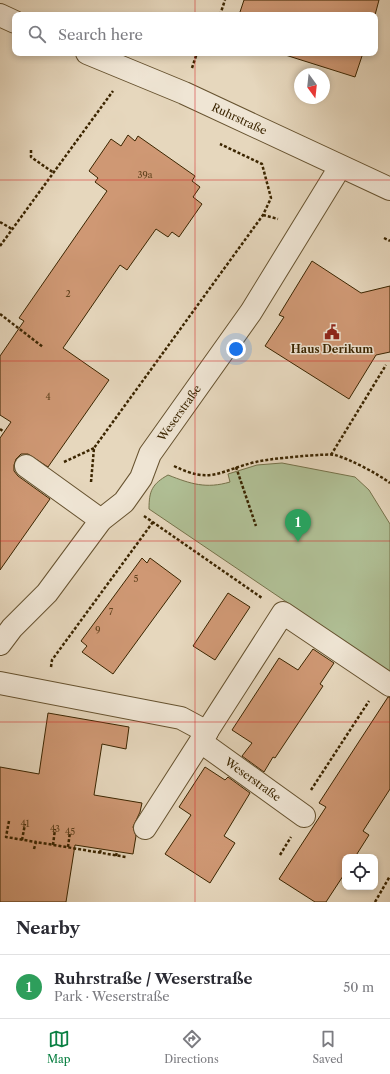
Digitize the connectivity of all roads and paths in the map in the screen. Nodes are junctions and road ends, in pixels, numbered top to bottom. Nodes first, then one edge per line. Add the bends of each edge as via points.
1 (225, 0) edge
2 (221, 12) edge
3 (0, 15) edge
4 (12, 21) edge
5 (94, 56) edge
6 (127, 71) junction
7 (220, 144) dead end
8 (31, 150) dead end
9 (340, 166) junction
10 (54, 173) junction
11 (390, 189) edge
12 (0, 222) edge
13 (12, 230) junction
14 (384, 238) dead end
15 (390, 241) edge
16 (0, 246) edge
17 (0, 314) edge
18 (43, 347) dead end
19 (386, 365) dead end
20 (0, 429) edge
21 (4, 432) dead end
22 (94, 448) junction
23 (150, 454) junction
24 (331, 455) junction
25 (61, 464) dead end
26 (26, 466) dead end
27 (236, 468) junction
28 (390, 483) edge
29 (91, 484) dead end
30 (124, 502) junction
31 (101, 520) junction
32 (153, 522) junction
33 (256, 526) dead end
34 (284, 613) junction
35 (0, 644) edge
36 (0, 683) edge
37 (386, 683) edge
38 (45, 692) junction
39 (204, 737) junction
40 (304, 816) junction
41 (9, 821) dead end
42 (25, 824) dead end
43 (145, 828) dead end
44 (55, 829) dead end
45 (70, 832) dead end
46 (22, 840) junction
47 (36, 842) junction
48 (53, 845) junction
49 (68, 847) junction
50 (34, 849) dead end
51 (101, 849) dead end
52 (117, 852) dead end
53 (100, 853) junction
54 (280, 854) dead end
55 (116, 856) junction
56 (126, 857) dead end
57 (390, 876) edge
58 (374, 902) edge

1 - 2 path
3 - 4 street
5 - 6 street, Ruhrstraße
6 - 9 street, Ruhrstraße via 184,93
6 - 10 path
7 - 22 path via 262,164 271,198 263,215
8 - 10 path via 31,157
9 - 11 street, Ruhrstraße
9 - 23 street, Weserstraße via 251,312
10 - 13 path
12 - 13 path
13 - 16 path
14 - 15 path
17 - 18 path
19 - 24 path
20 - 21 path
22 - 25 path
22 - 29 path
23 - 27 path via 189,473 213,476
23 - 30 street, Weserstraße via 141,478
24 - 27 path via 257,461
24 - 28 path via 380,476
26 - 31 street
27 - 33 path
30 - 31 street, Weserstraße
30 - 32 path
31 - 35 street, Weserstraße via 46,593
32 - 34 path
32 - 38 path via 52,660
34 - 37 street
34 - 39 street
36 - 38 street, Weserstraße
37 - 40 path via 307,796 307,812
38 - 39 street, Weserstraße via 181,718
39 - 40 street, Weserstraße
39 - 43 street
40 - 54 path
41 - 46 path via 6,837
42 - 46 path
44 - 48 path
45 - 49 path
46 - 47 path
47 - 48 path
47 - 50 path
48 - 49 path
49 - 53 path
51 - 53 path
52 - 55 path
53 - 55 path
55 - 56 path
57 - 58 path

